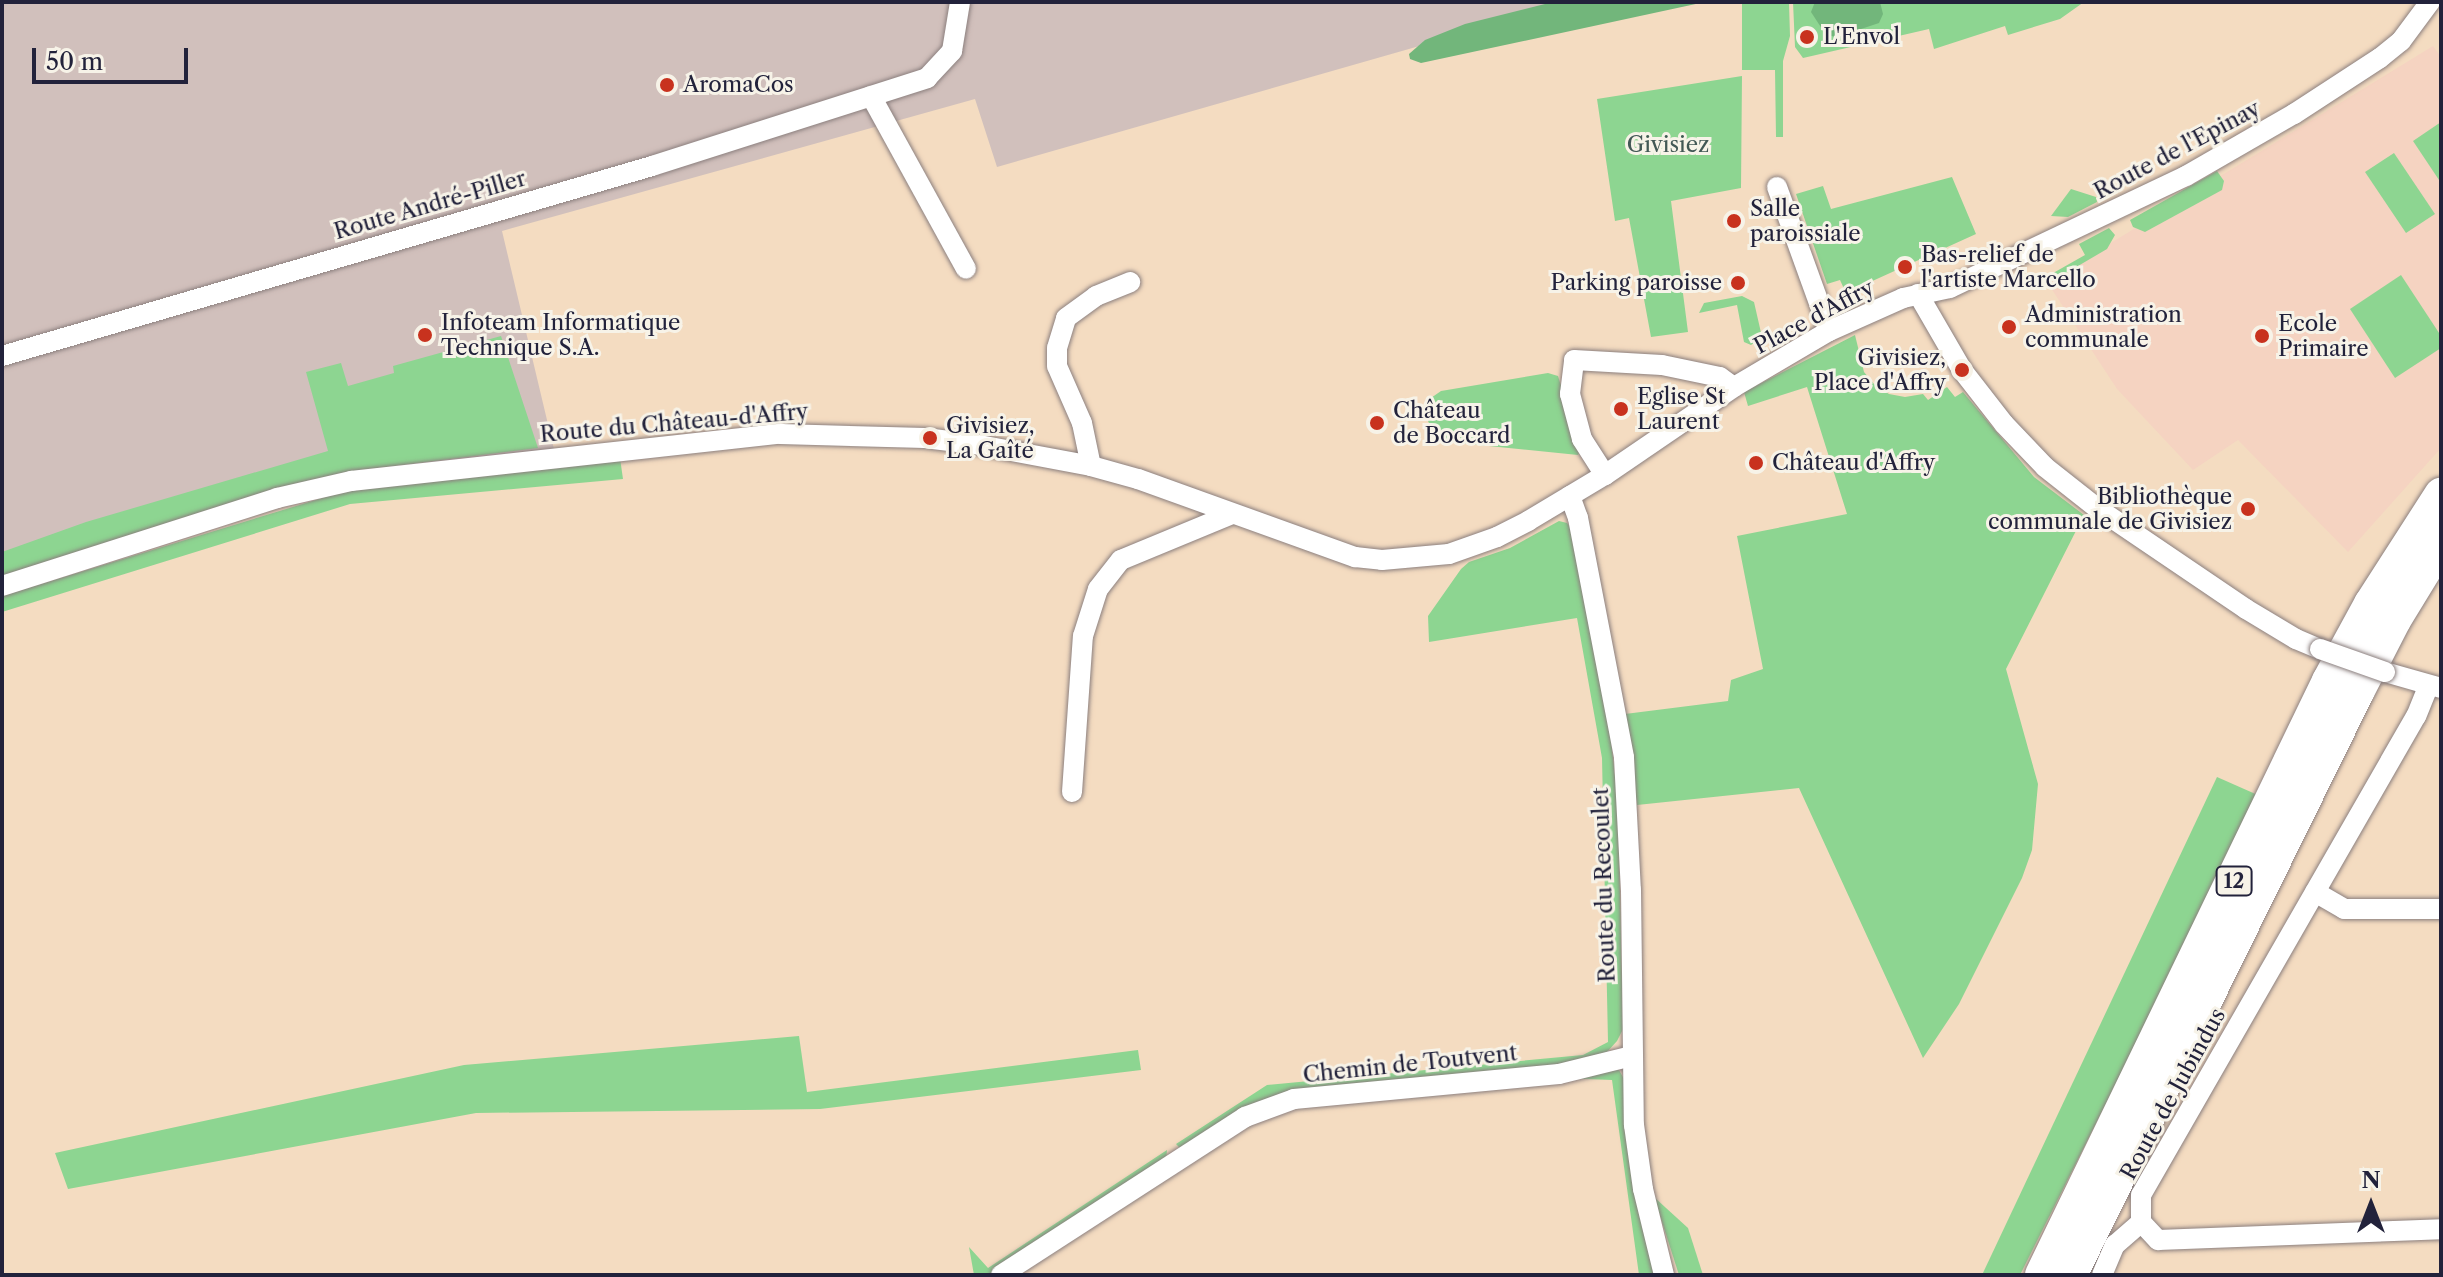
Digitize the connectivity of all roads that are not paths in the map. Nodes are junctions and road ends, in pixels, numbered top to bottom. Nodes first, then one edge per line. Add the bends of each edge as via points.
1 (960, 2) edge
2 (2430, 2) edge
3 (871, 96) junction
4 (1777, 187) dead end
5 (966, 269) dead end
6 (1130, 282) dead end
7 (1918, 294) junction
8 (1829, 331) junction
9 (2, 356) edge
10 (1734, 387) junction
11 (1091, 466) junction
12 (1605, 475) junction
13 (2441, 495) edge
14 (1570, 496) junction
15 (1232, 514) junction
16 (2441, 543) edge
17 (2, 586) edge
18 (2434, 687) edge
19 (1072, 792) dead end
20 (2315, 892) junction
21 (2441, 909) edge
22 (1632, 1056) junction
23 (2141, 1222) junction
24 (2441, 1229) edge
25 (1001, 1275) edge
26 (1664, 1275) edge
27 (2042, 1275) edge
28 (2070, 1275) edge
29 (2102, 1275) edge

1 - 3 street, Route André-Piller via 952,51 938,67 927,78
2 - 7 street, Route de l'Epinay via 2401,41 2380,58 2240,146 2162,189 1960,283
3 - 5 street
3 - 9 street, Route André-Piller via 652,166
4 - 8 street
6 - 11 street via 1096,296 1066,318 1057,348 1057,366 1082,423
7 - 8 street, Place d'Affry
7 - 18 street, bridge via 1962,370 2004,424 2045,467 2097,508 2296,639
8 - 10 street, Place d'Affry
10 - 12 street, Route du Château-d'Affry
10 - 12 street via 1720,377 1662,365 1574,360 1570,394 1582,439
11 - 15 street, Route du Château-d'Affry
11 - 17 street, Route du Château-d'Affry via 930,438 841,434 780,434 579,453 336,484
12 - 14 street, Route du Château-d'Affry
13 - 27 highway, 12 via 2329,681
14 - 15 street, Route du Château-d'Affry via 1497,537 1449,554 1382,560 1328,550
14 - 22 street, Route du Recoulet via 1624,758
15 - 19 street via 1121,560 1098,589 1083,636
16 - 28 highway, 12 via 2350,705
18 - 20 street, Route de Jubindus
20 - 21 street via 2344,909
20 - 23 street, Route de Jubindus via 2141,1195
22 - 25 street, Chemin de Toutvent via 1559,1074 1294,1099 1245,1117
22 - 26 street, Route du Recoulet via 1643,1189
23 - 24 street via 2158,1240
23 - 29 street via 2115,1245

